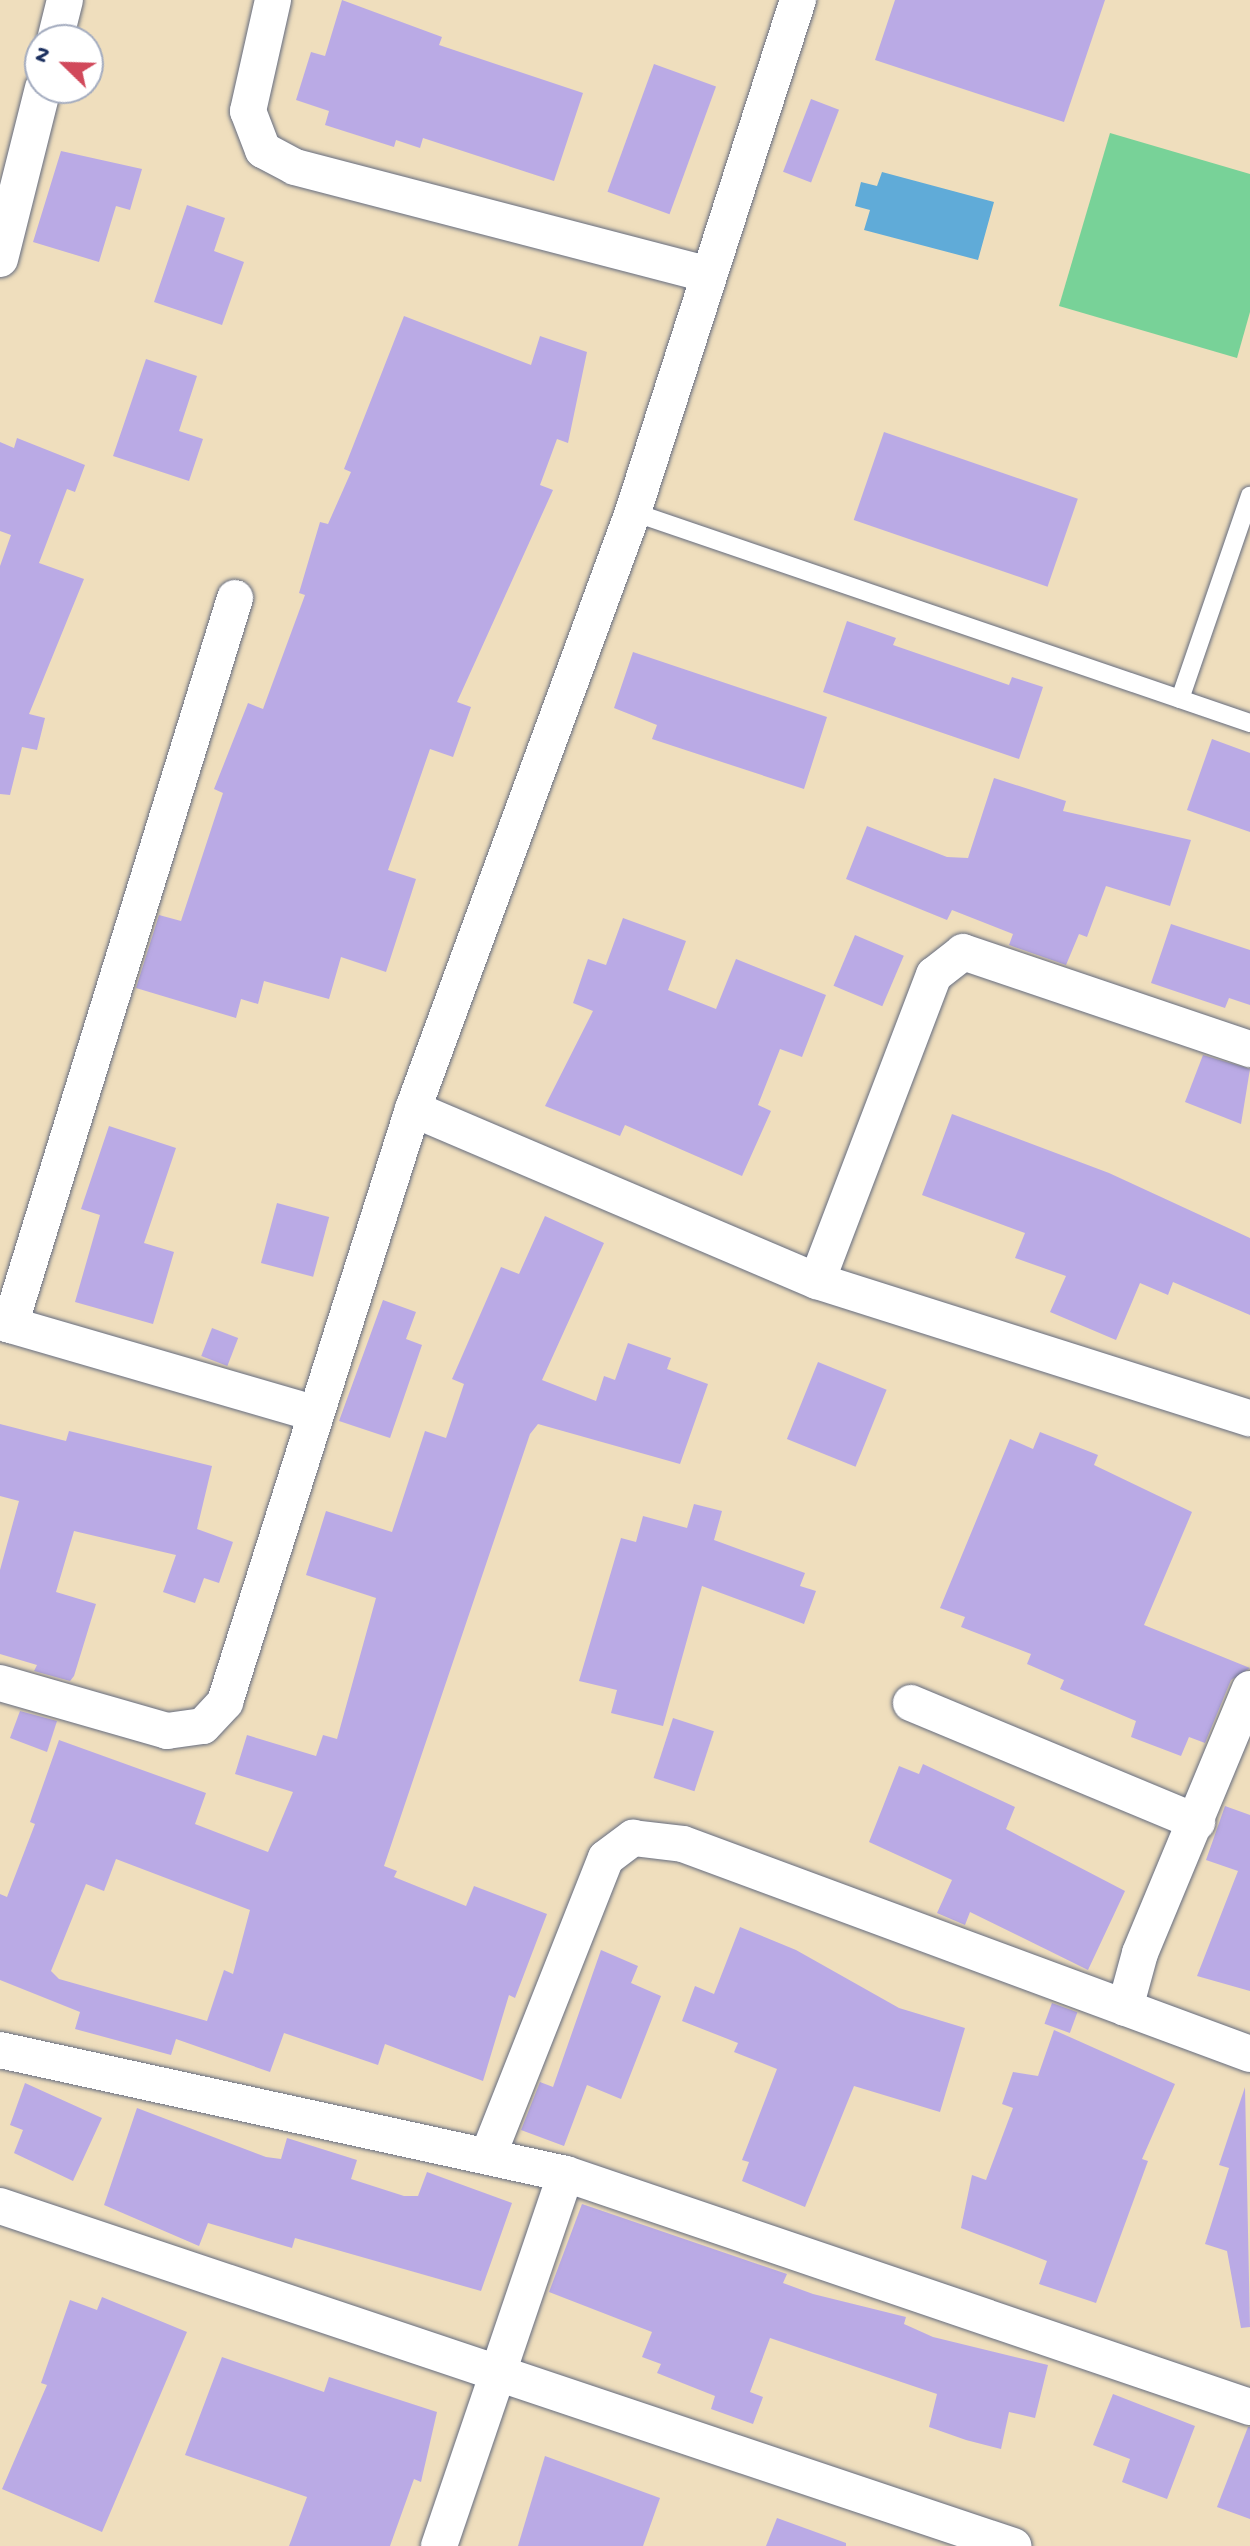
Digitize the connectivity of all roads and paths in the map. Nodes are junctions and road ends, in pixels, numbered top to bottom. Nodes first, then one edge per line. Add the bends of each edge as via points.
1 (65, 0) edge
2 (273, 0) edge
3 (798, 0) edge
4 (59, 24) edge
5 (39, 104) edge
6 (0, 259) edge
7 (705, 274) junction
8 (1250, 496) edge
9 (633, 512) junction
10 (235, 598) dead end
11 (1180, 699) junction
12 (1250, 723) edge
13 (1250, 1049) edge
14 (413, 1109) junction
15 (817, 1281) junction
16 (5, 1323) edge
17 (314, 1413) junction
18 (1250, 1418) edge
19 (0, 1683) edge
20 (1250, 1689) edge
21 (911, 1703) dead end
22 (1197, 1822) junction
23 (1125, 2008) junction
24 (0, 2050) edge
25 (1250, 2054) edge
26 (489, 2153) junction
27 (566, 2174) junction
28 (0, 2206) edge
29 (495, 2374) junction
30 (1250, 2407) edge
31 (439, 2546) edge
32 (1013, 2546) edge

1 - 4 street
2 - 7 street via 248,111 263,150 295,167
3 - 7 street
5 - 6 street
7 - 9 street
8 - 11 lane
9 - 11 lane
9 - 14 street
10 - 16 street
11 - 12 lane
13 - 15 street via 963,952 934,975
14 - 15 street
14 - 17 street
15 - 18 street
16 - 17 street
17 - 19 street via 225,1702 203,1726 167,1731
20 - 22 street
21 - 22 street
22 - 23 street via 1140,1953
23 - 25 street
23 - 26 street via 683,1844 633,1838 606,1858
24 - 26 street
26 - 27 street
27 - 29 street
27 - 30 street
28 - 29 street
29 - 31 street
29 - 32 street

